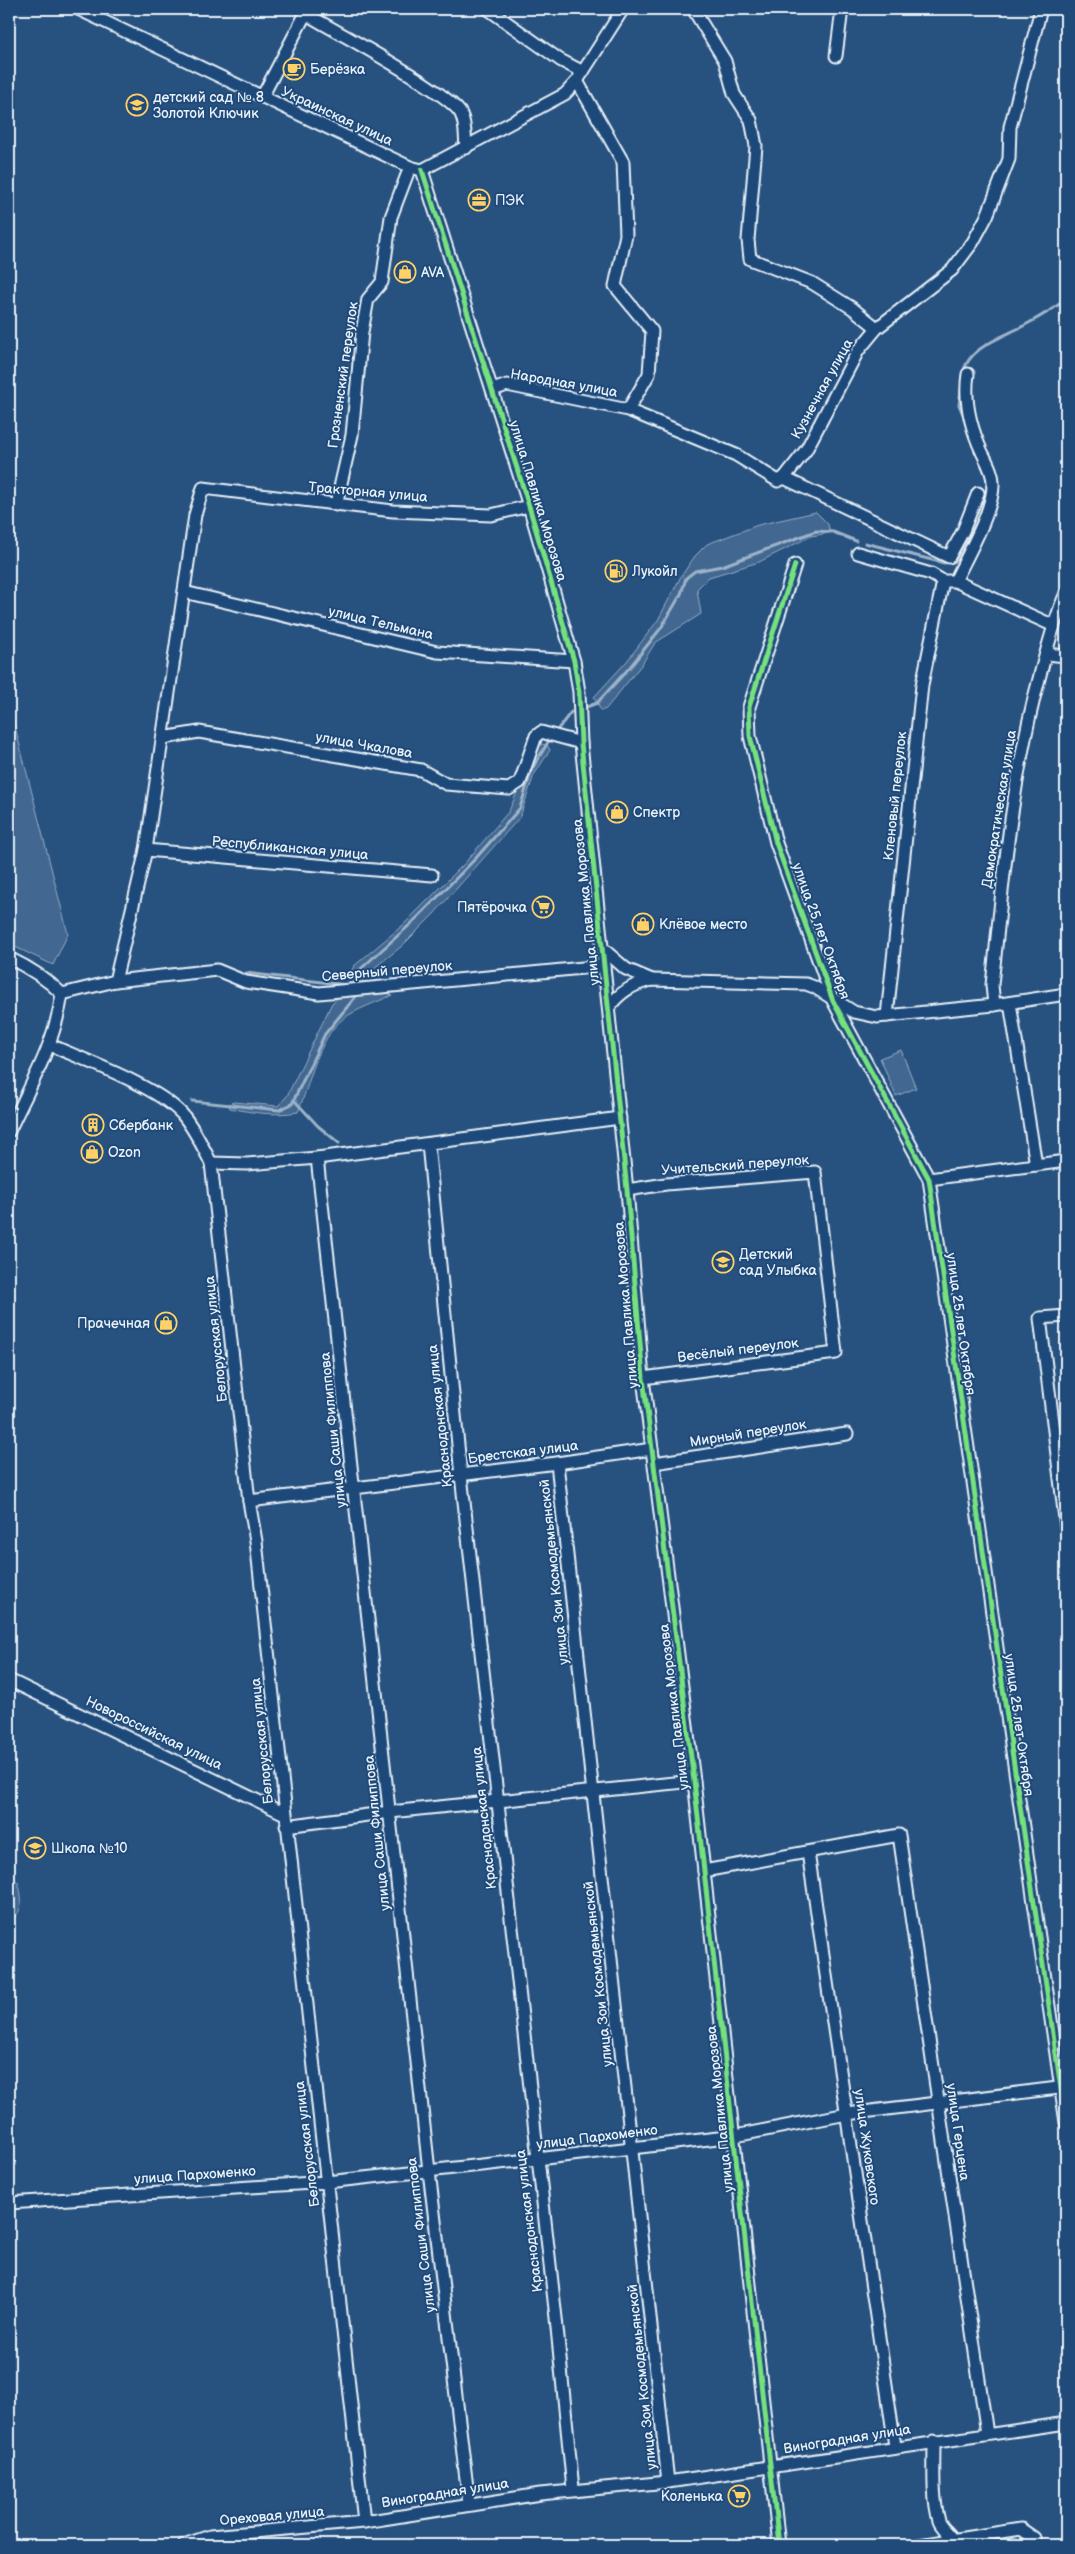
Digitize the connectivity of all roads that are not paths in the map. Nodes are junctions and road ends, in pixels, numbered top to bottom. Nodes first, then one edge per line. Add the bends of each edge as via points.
1 (78, 9) edge
2 (488, 9) edge
3 (623, 9) edge
4 (693, 9) edge
5 (842, 9) edge
6 (1041, 9) edge
7 (307, 11) edge
8 (836, 56) dead end
9 (580, 76) junction
10 (262, 97) junction
11 (466, 148) junction
12 (410, 167) junction
13 (422, 170) junction
14 (877, 328) junction
15 (968, 374) dead end
16 (493, 390) junction
17 (628, 410) junction
18 (784, 478) junction
19 (978, 493) dead end
20 (336, 505) junction
21 (529, 506) junction
22 (858, 553) dead end
23 (795, 565) dead end
24 (943, 581) junction
25 (955, 581) junction
26 (184, 592) junction
27 (1066, 592) edge
28 (1052, 625) junction
29 (1046, 654) junction
30 (1066, 656) edge
31 (574, 661) junction
32 (163, 738) junction
33 (581, 743) junction
34 (146, 850) junction
35 (432, 876) dead end
36 (603, 949) junction
37 (9, 958) edge
38 (604, 966) junction
39 (652, 980) junction
40 (115, 981) junction
41 (62, 994) junction
42 (1066, 994) edge
43 (833, 1001) junction
44 (1010, 1003) junction
45 (994, 1005) junction
46 (609, 1008) junction
47 (888, 1016) junction
48 (50, 1045) junction
49 (620, 1118) junction
50 (9, 1131) edge
51 (428, 1144) junction
52 (317, 1158) junction
53 (1066, 1161) edge
54 (211, 1164) junction
55 (1036, 1164) junction
56 (929, 1179) junction
57 (627, 1190) junction
58 (1066, 1316) edge
59 (836, 1353) joint
60 (643, 1378) junction
61 (847, 1434) dead end
62 (652, 1449) junction
63 (654, 1463) junction
64 (557, 1464) junction
65 (461, 1475) junction
66 (354, 1488) junction
67 (249, 1500) junction
68 (1066, 1527) edge
69 (9, 1680) edge
70 (694, 1781) junction
71 (593, 1792) junction
72 (497, 1801) junction
73 (390, 1812) junction
74 (285, 1814) junction
75 (286, 1826) junction
76 (808, 1852) junction
77 (704, 1872) junction
78 (1064, 2088) edge
79 (939, 2102) junction
80 (847, 2114) junction
81 (1066, 2123) edge
82 (735, 2136) junction
83 (632, 2148) junction
84 (537, 2159) junction
85 (428, 2171) junction
86 (327, 2182) junction
87 (9, 2203) edge
88 (1066, 2423) edge
89 (987, 2434) junction
90 (934, 2441) junction
91 (895, 2446) junction
92 (770, 2467) junction
93 (668, 2482) junction
94 (573, 2489) junction
95 (469, 2504) junction
96 (364, 2522) junction
97 (954, 2542) edge
98 (183, 2545) edge
99 (779, 2545) edge
100 (920, 2545) edge
101 (1035, 2545) edge

1 - 10 street, Украинская улица
2 - 9 street
3 - 9 street
4 - 14 street via 725,61 734,94 751,120 756,146 748,240 750,258 812,283
5 - 8 street
6 - 14 street, Кузнечная улица via 1010,127 1009,159 988,216 952,270
7 - 10 street
7 - 11 street via 452,104 464,122
9 - 11 street via 565,94 551,103
9 - 17 street, Народная улица via 623,162 626,235 615,286 652,331 649,374
10 - 12 street, Украинская улица
11 - 13 street
12 - 13 street, Украинская улица
12 - 20 street, Грозненский переулок via 391,218 382,282 368,300 352,435
13 - 16 street, улица Павлика Морозова
14 - 18 street, Кузнечная улица via 858,351 806,450
15 - 25 street via 965,390 968,409 994,484 983,520
16 - 17 street, Народная улица via 508,385
16 - 21 street, улица Павлика Морозова
17 - 18 street via 736,455 778,481
18 - 19 street via 949,556 964,531
20 - 21 street, Тракторная улица via 491,515
20 - 26 street, Тракторная улица via 203,488 195,515
21 - 31 street, улица Павлика Морозова
22 - 24 street via 930,574
23 - 43 street, улица 25 лет Октября via 749,707 750,736 776,842
24 - 25 street
24 - 47 street, Кленовый переулок via 922,685
25 - 28 street
26 - 31 street, улица Тельмана via 437,652
26 - 32 street
27 - 28 street, Демократическая улица
28 - 29 street, Демократическая улица
29 - 30 street
29 - 45 street, Демократическая улица via 1020,752 992,985
31 - 33 street, улица Павлика Морозова
32 - 33 street, улица Чкалова via 199,732 421,770 446,784 509,789 520,782 536,736 542,732
32 - 34 street
33 - 36 street, улица Павлика Морозова
34 - 35 street, Республиканская улица
34 - 40 street
36 - 38 street, улица Павлика Морозова
36 - 39 street via 626,969
37 - 41 street via 50,981
38 - 40 street, Северный переулок via 319,993 246,982 217,970
38 - 46 street, улица Павлика Морозова
39 - 43 street via 797,984 814,987
39 - 46 street via 628,988
40 - 41 street, Северный переулок
41 - 48 street via 59,1019
42 - 44 street
43 - 47 street via 868,1017
43 - 56 street, улица 25 лет Октября
44 - 45 street
44 - 55 street
45 - 47 street
46 - 49 street, улица Павлика Морозова
48 - 50 street
48 - 54 street, Белорусская улица via 150,1090 168,1102 186,1120
49 - 51 street
49 - 57 street, улица Павлика Морозова
51 - 52 street
51 - 65 street, Краснодонская улица
52 - 54 street
52 - 66 street, улица Саши Филиппова
53 - 55 street
54 - 67 street, Белорусская улица
55 - 56 street
56 - 78 street, улица 25 лет Октября
57 - 59 street, Учительский переулок via 815,1172
57 - 60 street, улица Павлика Морозова
58 - 68 street via 1040,1318
59 - 60 street, Весёлый переулок
60 - 62 street, улица Павлика Морозова
61 - 63 street, Мирный переулок
62 - 63 street, улица Павлика Морозова
62 - 64 street, Брестская улица
63 - 70 street, улица Павлика Морозова
64 - 65 street, Брестская улица
64 - 71 street, улица Зои Космодемьянской
65 - 66 street, Брестская улица
65 - 72 street, Краснодонская улица
66 - 67 street, Брестская улица
66 - 73 street, улица Саши Филиппова
67 - 74 street, Белорусская улица
69 - 74 street, Новороссийская улица
70 - 71 street
70 - 77 street, улица Павлика Морозова
71 - 72 street
71 - 83 street, улица Зои Космодемьянской
72 - 73 street
72 - 84 street, Краснодонская улица
73 - 75 street
73 - 85 street, улица Саши Филиппова
74 - 75 street, Белорусская улица
75 - 86 street, Белорусская улица
76 - 77 street
76 - 79 street, улица Герцена via 900,1835
76 - 80 street, улица Жуковского
77 - 82 street, улица Павлика Морозова
78 - 79 street, улица Пархоменко
78 - 81 street, улица 25 лет Октября
79 - 80 street, улица Пархоменко
79 - 89 street, улица Герцена
80 - 82 street, улица Пархоменко
80 - 91 street, улица Жуковского
82 - 83 street, улица Пархоменко
82 - 92 street, улица Павлика Морозова
83 - 84 street, улица Пархоменко
83 - 93 street, улица Зои Космодемьянской
84 - 85 street, улица Пархоменко
84 - 94 street, Краснодонская улица
85 - 86 street, улица Пархоменко
85 - 95 street, улица Саши Филиппова
86 - 87 street, улица Пархоменко
86 - 96 street, Белорусская улица
88 - 89 street, Виноградная улица
89 - 90 street, Виноградная улица
90 - 91 street, Виноградная улица
90 - 97 street via 934,2488 940,2523
91 - 92 street, Виноградная улица
92 - 93 street, Виноградная улица
92 - 99 street, улица Павлика Морозова
93 - 94 street, Виноградная улица
94 - 95 street, Виноградная улица
95 - 96 street, Виноградная улица
96 - 98 street, Ореховая улица via 210,2536
97 - 100 street
97 - 101 street via 1021,2529 1034,2538

